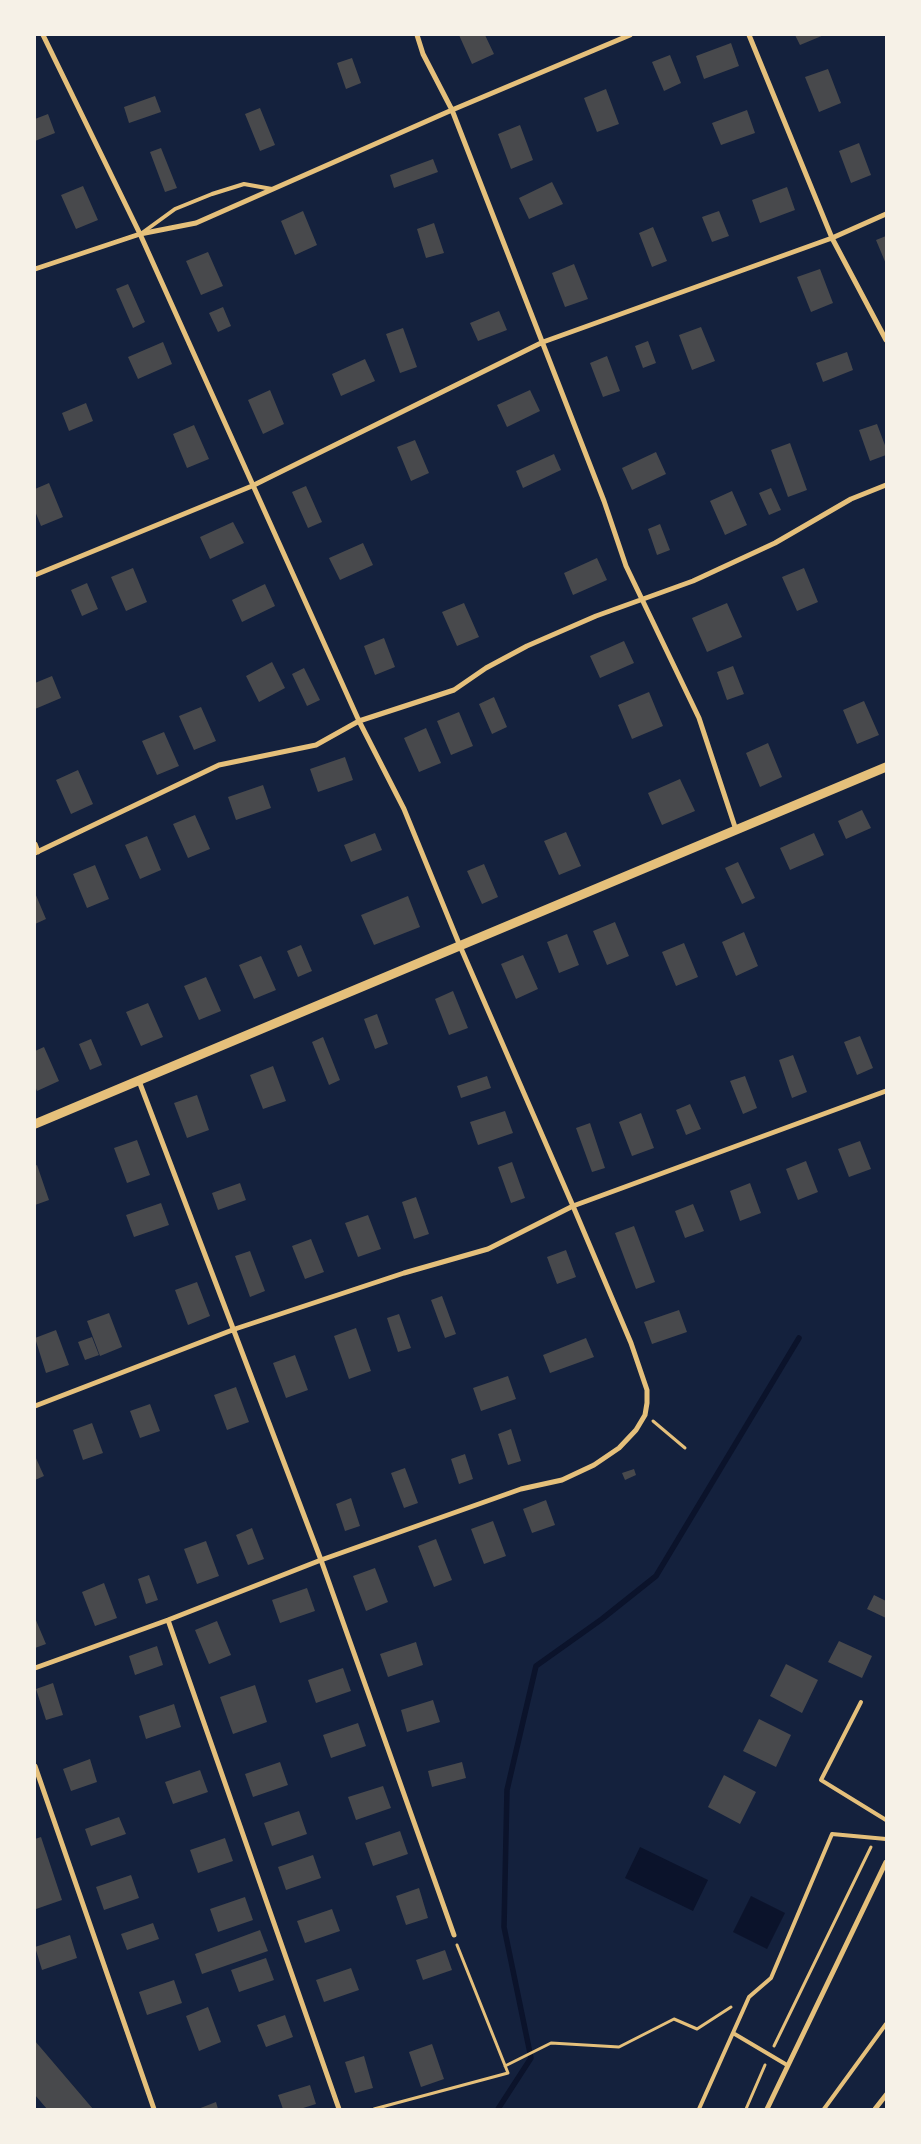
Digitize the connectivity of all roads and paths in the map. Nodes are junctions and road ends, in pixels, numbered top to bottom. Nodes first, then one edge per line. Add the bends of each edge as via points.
1 (43, 35) edge
2 (417, 35) edge
3 (630, 35) edge
4 (749, 35) edge
5 (452, 110) junction
6 (272, 190) junction
7 (886, 214) edge
8 (140, 234) junction
9 (832, 238) junction
10 (35, 269) edge
11 (886, 340) edge
12 (543, 342) junction
13 (886, 485) edge
14 (252, 486) junction
15 (35, 575) edge
16 (643, 601) junction
17 (359, 721) junction
18 (886, 767) edge
19 (736, 830) junction
20 (35, 844) edge
21 (37, 852) edge
22 (460, 946) junction
23 (139, 1081) junction
24 (886, 1091) edge
25 (35, 1124) edge
26 (574, 1206) junction
27 (235, 1329) junction
28 (35, 1406) edge
29 (645, 1415) junction
30 (685, 1448) dead end
31 (321, 1560) junction
32 (168, 1620) junction
33 (35, 1668) edge
34 (862, 1702) dead end
35 (35, 1766) edge
36 (886, 1820) edge
37 (875, 1838) junction
38 (886, 1840) edge
39 (886, 1862) edge
40 (454, 1935) joint
41 (749, 1996) junction
42 (886, 2024) edge
43 (733, 2033) junction
44 (770, 2054) junction
45 (787, 2064) junction
46 (505, 2066) junction
47 (886, 2095) edge
48 (154, 2109) edge
49 (339, 2109) edge
50 (374, 2109) edge
51 (700, 2109) edge
52 (746, 2109) edge
53 (767, 2109) edge
54 (824, 2109) edge
55 (875, 2109) edge

1 - 8 street
2 - 5 street via 423,54
3 - 5 street
4 - 9 street
5 - 6 street
5 - 12 street
6 - 8 street via 196,223
6 - 8 lane via 244,184 212,194 175,209
7 - 9 street
8 - 10 street
8 - 14 street
9 - 11 street
9 - 12 street
12 - 14 street
12 - 16 street via 626,566
13 - 16 street via 851,499 774,543
14 - 15 street
14 - 17 street
16 - 17 street via 596,616 527,646 454,690
16 - 19 street via 699,718
17 - 21 street via 316,745 219,765
17 - 22 street via 404,809
18 - 19 street
19 - 22 street
20 - 21 street
22 - 23 street
22 - 26 street
23 - 25 street
23 - 27 street
24 - 26 street
26 - 27 street via 488,1249
26 - 29 street via 647,1390
27 - 28 street
27 - 31 street
29 - 30 path
29 - 31 street via 619,1448 594,1466 562,1480 521,1489
31 - 32 street
31 - 40 street
32 - 33 street
32 - 49 street
34 - 36 lane via 820,1780
35 - 48 street
37 - 38 lane
37 - 41 lane via 832,1834 771,1978
37 - 44 path
39 - 45 street
40 - 46 path
41 - 43 lane
41 - 46 path via 697,2028 674,2019 619,2046 552,2043
42 - 54 lane
43 - 44 lane
43 - 51 lane
44 - 45 lane
44 - 52 path
45 - 53 street
46 - 50 path via 508,2073
47 - 55 street

